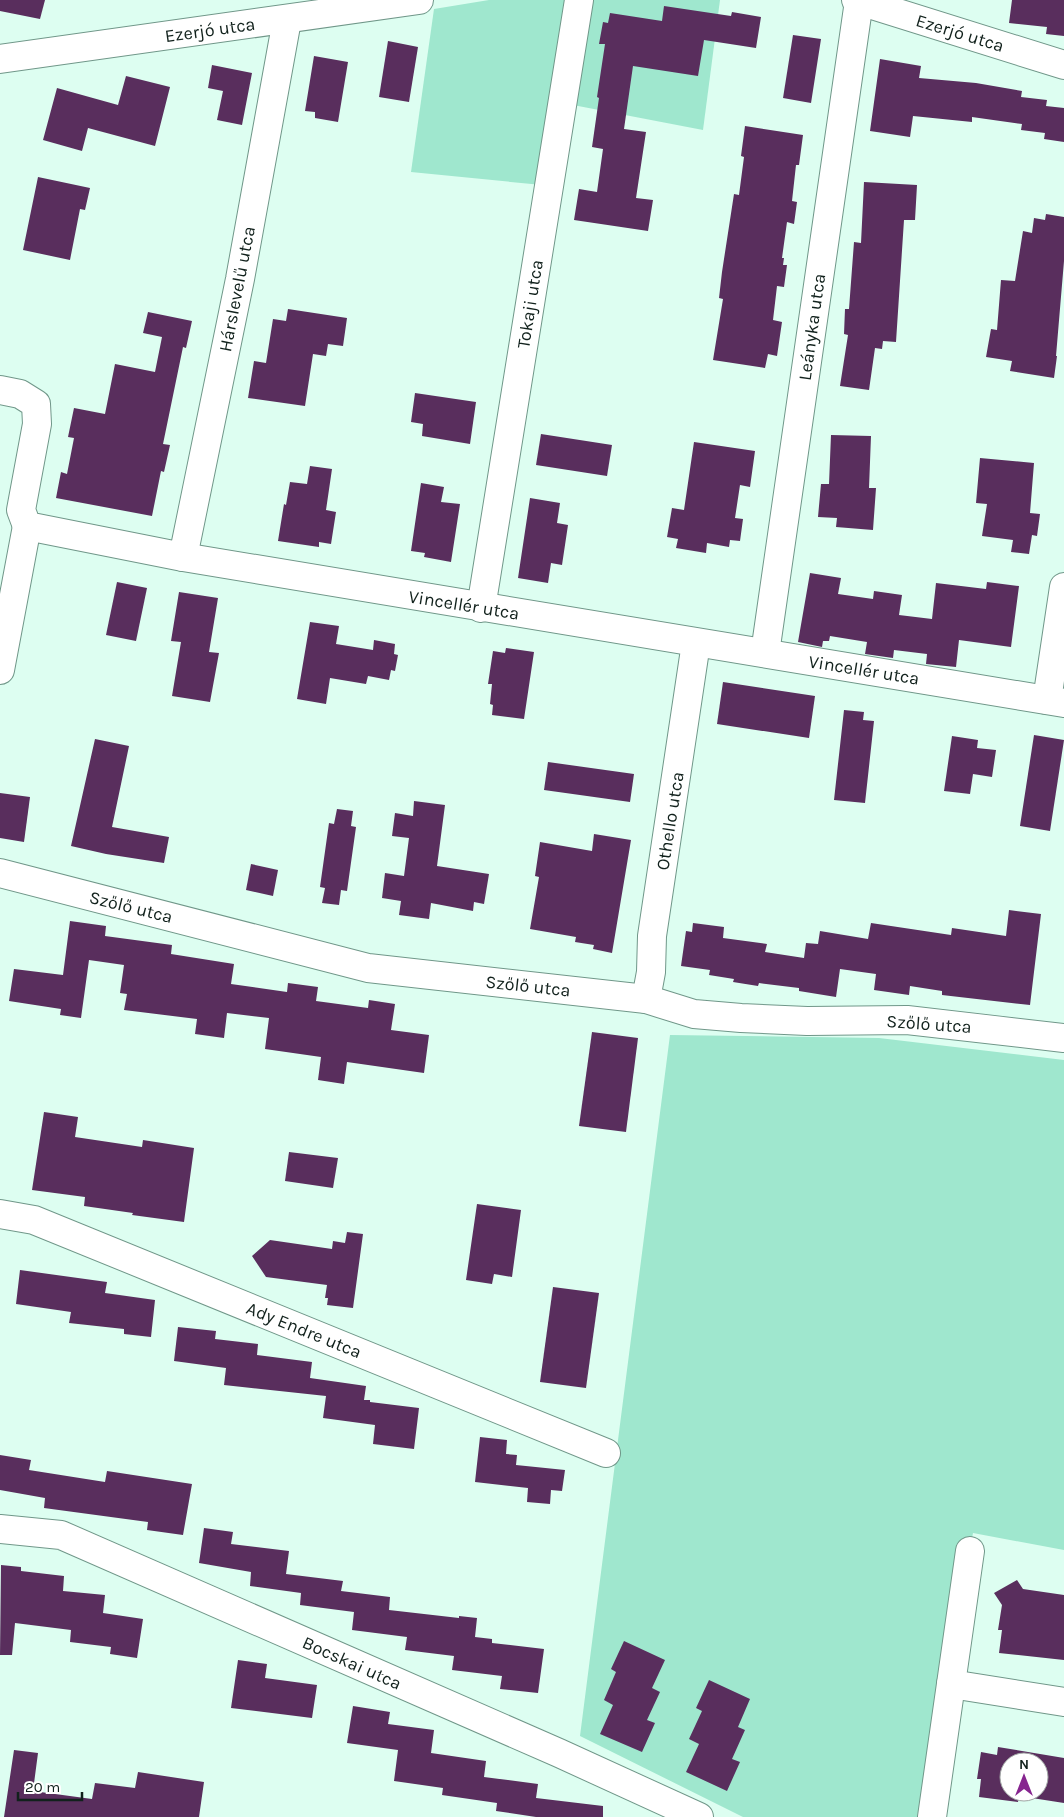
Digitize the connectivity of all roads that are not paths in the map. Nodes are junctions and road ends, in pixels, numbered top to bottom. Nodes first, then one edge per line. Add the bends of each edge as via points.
1 (419, 0) edge
2 (579, 0) edge
3 (858, 1) edge
4 (287, 20) junction
5 (0, 59) edge
6 (1064, 65) edge
7 (0, 390) edge
8 (27, 526) junction
9 (183, 557) junction
10 (1064, 588) edge
11 (481, 608) junction
12 (696, 643) junction
13 (766, 653) junction
14 (0, 670) edge
15 (1056, 702) edge
16 (0, 873) edge
17 (646, 999) junction
18 (1064, 1038) edge
19 (0, 1214) edge
20 (606, 1453) dead end
21 (0, 1529) edge
22 (970, 1551) dead end
23 (951, 1684) junction
24 (1064, 1702) edge
25 (699, 1817) edge
26 (932, 1817) edge

1 - 4 street, Ezerjó utca
2 - 11 street, Tokaji utca
3 - 6 street, Ezerjó utca
3 - 13 street, Leányka utca
4 - 5 street, Ezerjó utca
4 - 9 street, Hárslevelű utca via 240,279
7 - 8 street via 20,394 36,404 37,424 21,510
8 - 9 street, Vincellér utca
8 - 14 street
9 - 11 street, Vincellér utca
10 - 15 street
11 - 12 street, Vincellér utca
12 - 13 street, Vincellér utca
12 - 17 street, Othello utca via 652,936
13 - 15 street, Vincellér utca
16 - 17 street, Szőlő utca via 368,968
17 - 18 street, Szőlő utca via 694,1014 807,1021 907,1020
19 - 20 street, Ady Endre utca via 34,1220
21 - 25 street, Bocskai utca via 61,1535
22 - 23 street
23 - 24 street
23 - 26 street

